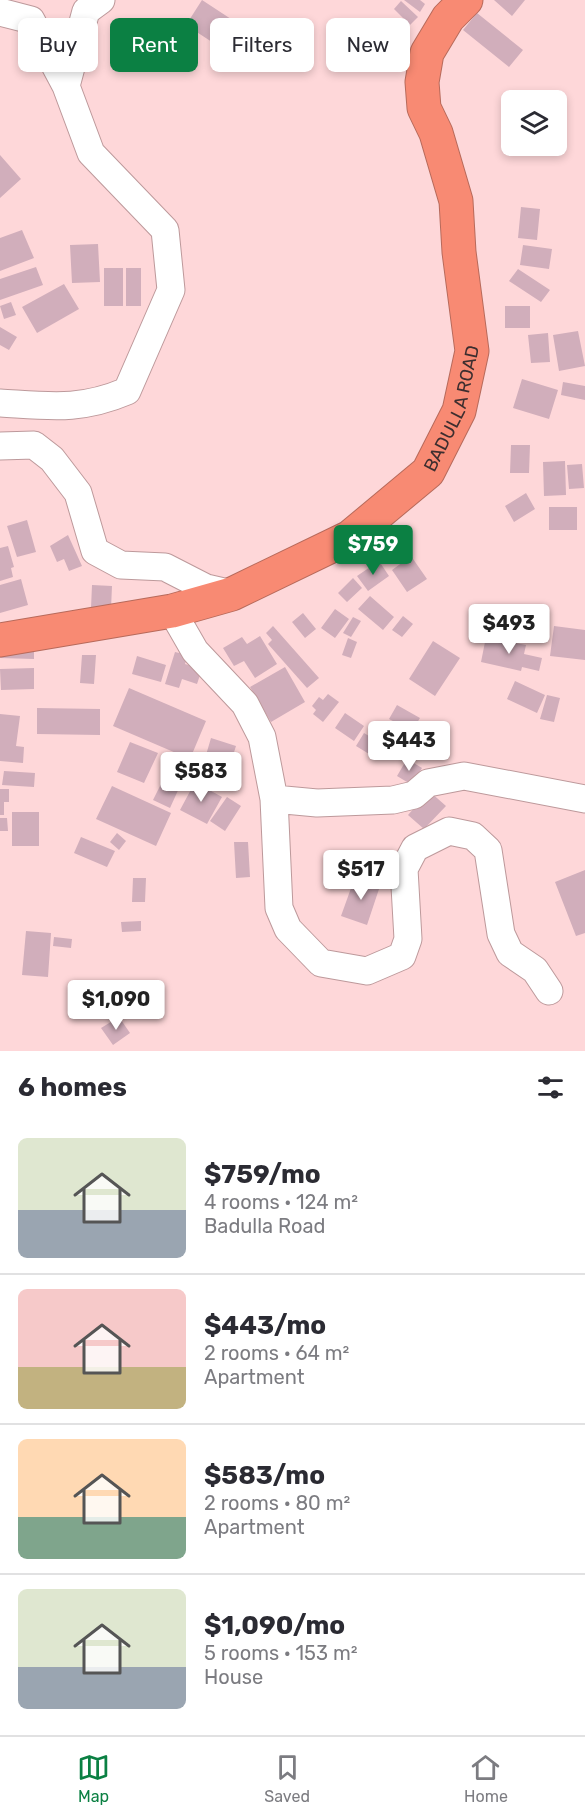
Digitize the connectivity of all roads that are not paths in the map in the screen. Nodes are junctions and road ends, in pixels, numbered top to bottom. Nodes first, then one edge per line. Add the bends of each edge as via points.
1 (101, 0) edge
2 (466, 0) edge
3 (0, 12) edge
4 (66, 86) junction
5 (0, 403) edge
6 (0, 446) edge
7 (232, 594) junction
8 (172, 611) junction
9 (0, 640) edge
10 (274, 799) junction
11 (585, 800) edge
12 (549, 991) dead end

1 - 4 street via 86,11
2 - 7 highway, BADULLA ROAD via 448,18 427,53 422,82 424,108 436,133 456,201 472,351 459,411 428,472 350,537
3 - 4 street via 30,20
4 - 5 street via 91,153 165,230 171,290 127,391 98,403 67,406
6 - 7 street via 34,445 52,459 78,493 95,551 121,565 165,567 206,588
7 - 8 highway, BADULLA ROAD
8 - 9 highway, BADULLA ROAD
8 - 10 street via 195,651 245,704 262,737
10 - 11 street via 318,803 393,800 414,795 428,783 464,776
10 - 12 street via 279,908 288,929 321,963 367,971 402,956 408,939 404,869 415,848 449,831 473,836 488,850 501,934 510,953 535,970

